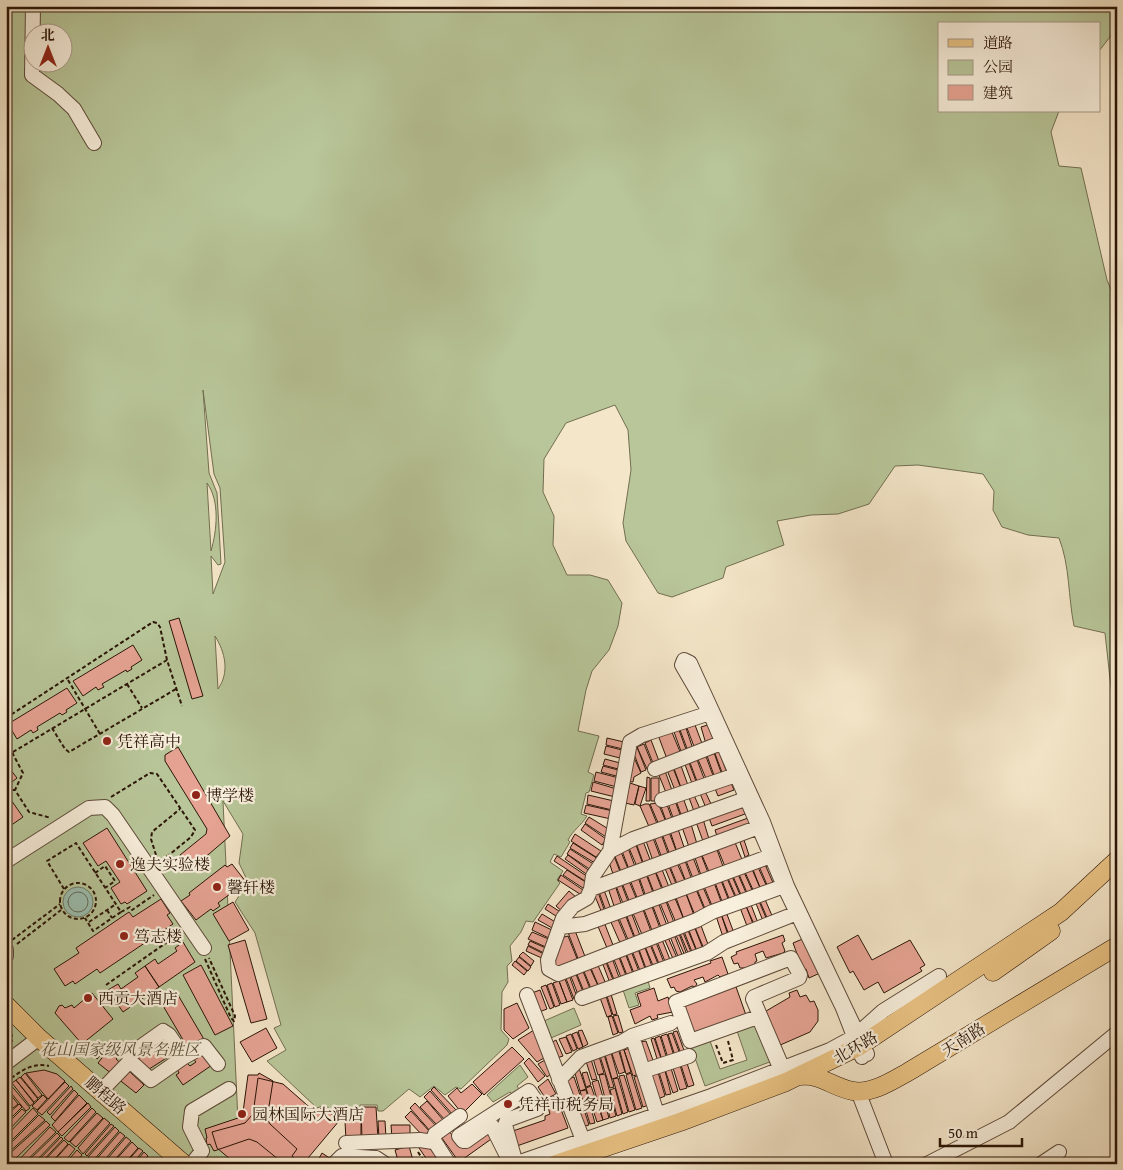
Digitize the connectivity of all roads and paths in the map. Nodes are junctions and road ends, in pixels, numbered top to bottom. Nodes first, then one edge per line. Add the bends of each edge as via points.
1 (33, 6) edge
2 (94, 143) dead end
3 (167, 660) junction
4 (68, 679) junction
5 (127, 684) junction
6 (176, 689) junction
7 (182, 706) dead end
8 (85, 708) junction
9 (142, 708) junction
10 (710, 713) junction
11 (6, 718) edge
12 (52, 728) junction
13 (100, 734) junction
14 (6, 742) edge
15 (721, 743) junction
16 (13, 752) junction
17 (655, 770) dead end
18 (736, 775) junction
19 (6, 790) edge
20 (15, 790) junction
21 (748, 798) junction
22 (662, 800) dead end
23 (94, 807) junction
24 (180, 809) junction
25 (57, 827) junction
26 (759, 827) junction
27 (610, 851) junction
28 (771, 856) junction
29 (1117, 860) edge
30 (6, 861) edge
31 (148, 869) junction
32 (6, 870) edge
33 (95, 873) junction
34 (1117, 876) edge
35 (784, 886) junction
36 (105, 888) junction
37 (64, 889) junction
38 (592, 889) junction
39 (160, 892) junction
40 (60, 904) junction
41 (116, 904) junction
42 (62, 910) junction
43 (107, 910) junction
44 (121, 912) junction
45 (797, 913) junction
46 (85, 918) junction
47 (112, 918) junction
48 (88, 922) junction
49 (560, 927) junction
50 (185, 929) junction
51 (1117, 946) edge
52 (7, 950) edge
53 (202, 950) junction
54 (1117, 955) edge
55 (764, 967) junction
56 (939, 976) dead end
57 (106, 985) dead end
58 (773, 989) junction
59 (527, 995) dead end
60 (582, 998) dead end
61 (6, 1006) edge
62 (6, 1015) edge
63 (670, 1023) dead end
64 (6, 1029) edge
65 (718, 1031) junction
66 (1117, 1033) edge
67 (632, 1036) junction
68 (36, 1039) junction
69 (861, 1045) junction
70 (6, 1047) edge
71 (689, 1056) dead end
72 (184, 1057) junction
73 (130, 1061) junction
74 (6, 1064) edge
75 (218, 1064) dead end
76 (51, 1067) dead end
77 (782, 1069) junction
78 (643, 1071) junction
79 (821, 1078) junction
80 (558, 1080) junction
81 (802, 1080) junction
82 (6, 1082) edge
83 (229, 1089) dead end
84 (101, 1091) junction
85 (861, 1099) junction
86 (717, 1100) junction
87 (460, 1116) dead end
88 (659, 1121) junction
89 (433, 1142) junction
90 (346, 1143) dead end
91 (585, 1152) edge
92 (1059, 1152) dead end
93 (6, 1159) edge
94 (363, 1161) edge
95 (561, 1163) edge
96 (11, 1164) edge
97 (174, 1164) edge
98 (184, 1164) edge
99 (192, 1164) edge
100 (334, 1164) edge
101 (385, 1164) edge
102 (448, 1164) edge
103 (514, 1164) edge
104 (886, 1164) edge
105 (927, 1164) edge
106 (1041, 1164) edge

1 - 2 street via 32,75 74,109
3 - 4 path via 160,627 153,622
3 - 5 path
3 - 6 path
4 - 8 path
4 - 11 path
5 - 8 path
5 - 9 path
6 - 7 path
6 - 9 path
8 - 12 path
8 - 13 path
9 - 13 path
10 - 15 street
10 - 27 street via 630,742
10 - 69 street via 682,665 684,660 690,663 711,706
12 - 13 path via 69,752
12 - 16 path
14 - 16 path
15 - 17 street
15 - 18 street
16 - 20 path via 23,773
18 - 21 street
18 - 22 street
19 - 20 path
20 - 25 path via 29,812 50,816
21 - 26 street
21 - 27 street
23 - 24 path via 153,772
23 - 25 street
23 - 31 street via 109,810
24 - 31 path via 152,832 155,858
24 - 31 path via 194,833
25 - 30 street
26 - 28 street
26 - 38 street
27 - 38 street via 593,876
28 - 35 street
28 - 49 street via 585,924
29 - 69 main road, 北环路 via 1061,912
31 - 53 street
32 - 39 street via 101,813 110,817
33 - 36 path
33 - 36 path via 105,866 115,881
33 - 37 path via 76,843 47,860
34 - 69 main road, 北环路 via 1030,948
35 - 45 street
35 - 49 street via 556,974 549,969 548,960
36 - 41 path
37 - 40 path
37 - 46 path via 79,883 92,891 96,906
38 - 49 street via 587,898 565,915
39 - 44 path via 132,910 130,906
39 - 50 street
40 - 42 path
40 - 52 path
41 - 43 path
41 - 44 path
42 - 46 path via 69,917
42 - 52 path
43 - 47 path
43 - 48 path
44 - 47 path
45 - 60 street via 724,942 707,953
45 - 69 street
46 - 48 path
47 - 48 path via 93,931
50 - 53 street
50 - 57 path
51 - 79 main road, 天南路 via 881,1086 854,1091
53 - 53 path via 230,1018 234,1021 235,1016
54 - 85 main road, 天南路 via 911,1079
55 - 58 street
55 - 58 street via 791,958 800,975
55 - 65 street via 676,1002 689,1040
56 - 69 street via 883,1011
58 - 77 street via 753,999
59 - 80 street
61 - 68 main road, 鹏程路
62 - 68 main road, 鹏程路
63 - 67 street
64 - 70 path via 13,1038
65 - 65 path via 722,1062 733,1060
65 - 77 street via 759,1018
66 - 105 street via 1009,1122
67 - 78 street
67 - 80 street via 581,1057
68 - 74 street
68 - 84 main road, 鹏程路
68 - 97 main road, 鹏程路
69 - 77 street via 830,1050
69 - 79 main road, 北环路
69 - 81 main road, 北环路
71 - 78 street
72 - 73 street via 152,1080
72 - 73 street via 169,1035 163,1032 129,1056
72 - 75 street via 204,1046
73 - 84 street
76 - 82 path via 26,1068
77 - 86 street
78 - 88 street
79 - 81 main road, 北环路
80 - 91 street
81 - 85 main road, 天南路 via 843,1098
81 - 86 main road, 北环路
81 - 91 main road, 北环路 via 695,1126
83 - 99 street via 192,1111 190,1127 202,1151
84 - 98 main road, 鹏程路
85 - 104 street
86 - 88 main road, 北环路
87 - 89 street via 435,1134
88 - 91 main road, 北环路
89 - 90 street
89 - 102 street
91 - 95 main road, 北环路
91 - 103 street
92 - 106 street
93 - 96 path
94 - 100 street via 342,1156
94 - 101 street via 376,1158
103 - 103 street via 504,1125 507,1120 537,1109 529,1091 459,1136 466,1141 492,1126

